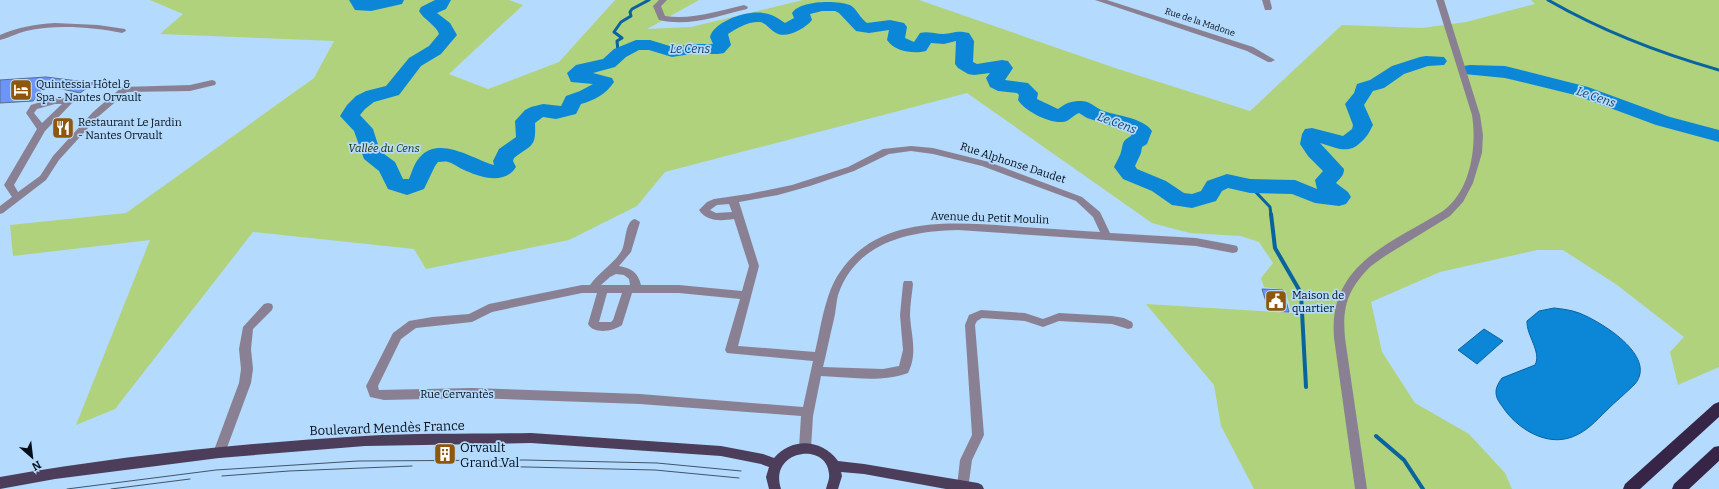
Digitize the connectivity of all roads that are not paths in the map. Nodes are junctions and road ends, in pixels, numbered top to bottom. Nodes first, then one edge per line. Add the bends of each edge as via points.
1 (663, 0) edge
2 (1099, 0) edge
3 (1440, 0) edge
4 (744, 7) dead end
5 (122, 31) dead end
6 (0, 38) edge
7 (1271, 60) dead end
8 (212, 83) dead end
9 (42, 129) dead end
10 (17, 198) junction
11 (733, 200) junction
12 (0, 211) edge
13 (738, 214) junction
14 (635, 222) dead end
15 (1106, 236) junction
16 (1234, 249) dead end
17 (612, 270) junction
18 (908, 284) dead end
19 (598, 289) junction
20 (632, 289) junction
21 (745, 295) junction
22 (268, 307) dead end
23 (1128, 325) dead end
24 (819, 357) junction
25 (816, 371) junction
26 (1719, 408) edge
27 (808, 412) junction
28 (805, 448) junction
29 (1719, 452) edge
30 (219, 453) junction
31 (776, 465) junction
32 (834, 466) junction
33 (0, 483) edge
34 (963, 486) junction
35 (775, 489) edge
36 (832, 489) edge
37 (978, 489) edge
38 (1361, 489) edge
39 (1630, 489) edge
40 (1679, 489) edge

1 - 4 street via 657,6 662,18 673,21 694,19
2 - 7 street, Rue de la Madone via 1250,49
3 - 38 street via 1480,131 1477,155 1464,194 1452,209 1369,263 1348,286 1341,303 1338,323 1345,390
5 - 6 street via 106,27 43,25 14,31
8 - 10 street via 190,88 125,89 96,114 56,158 43,178
9 - 10 street via 9,184
10 - 12 street
11 - 13 street
11 - 13 street, Rue Alphonse Daudet via 716,201 704,210 708,215 716,217
11 - 15 street, Rue Alphonse Daudet via 767,195 830,177 892,150 917,148 972,160 1079,199 1088,205 1104,225
13 - 21 street via 754,266
14 - 17 street via 626,252
15 - 16 street, Avenue du Petit Moulin via 1196,242
15 - 24 street, Avenue du Petit Moulin via 932,226 906,231 883,240 866,250 849,266 834,293
17 - 19 street via 602,276
17 - 20 street via 623,270 634,277
18 - 25 street via 905,316 909,350 904,370 883,374
19 - 20 street, Rue Cervantès
19 - 20 street via 593,324 596,326 614,326 618,322
19 - 27 street, Rue Cervantès via 582,289 489,308 472,318 462,320 413,324 397,336 372,386 374,394 472,393 640,399
20 - 21 street, Rue Cervantès via 679,289
21 - 24 street via 731,350
22 - 30 street via 248,327 245,383
23 - 34 street via 1112,320 1059,318 1043,323 1025,317 981,314 973,318 970,325 978,435 966,460
24 - 25 street, Avenue du Petit Moulin
25 - 27 street, Avenue du Petit Moulin
26 - 39 highway
27 - 28 street, Avenue du Petit Moulin via 804,435
28 - 31 main road via 788,453
28 - 32 main road via 825,454
29 - 40 highway
30 - 31 main road, Boulevard Mendès France via 365,441 531,438 721,451 763,459
30 - 33 main road, Boulevard Mendès France via 55,473
31 - 35 main road via 772,479
32 - 34 main road
32 - 36 main road via 836,478
34 - 37 main road

